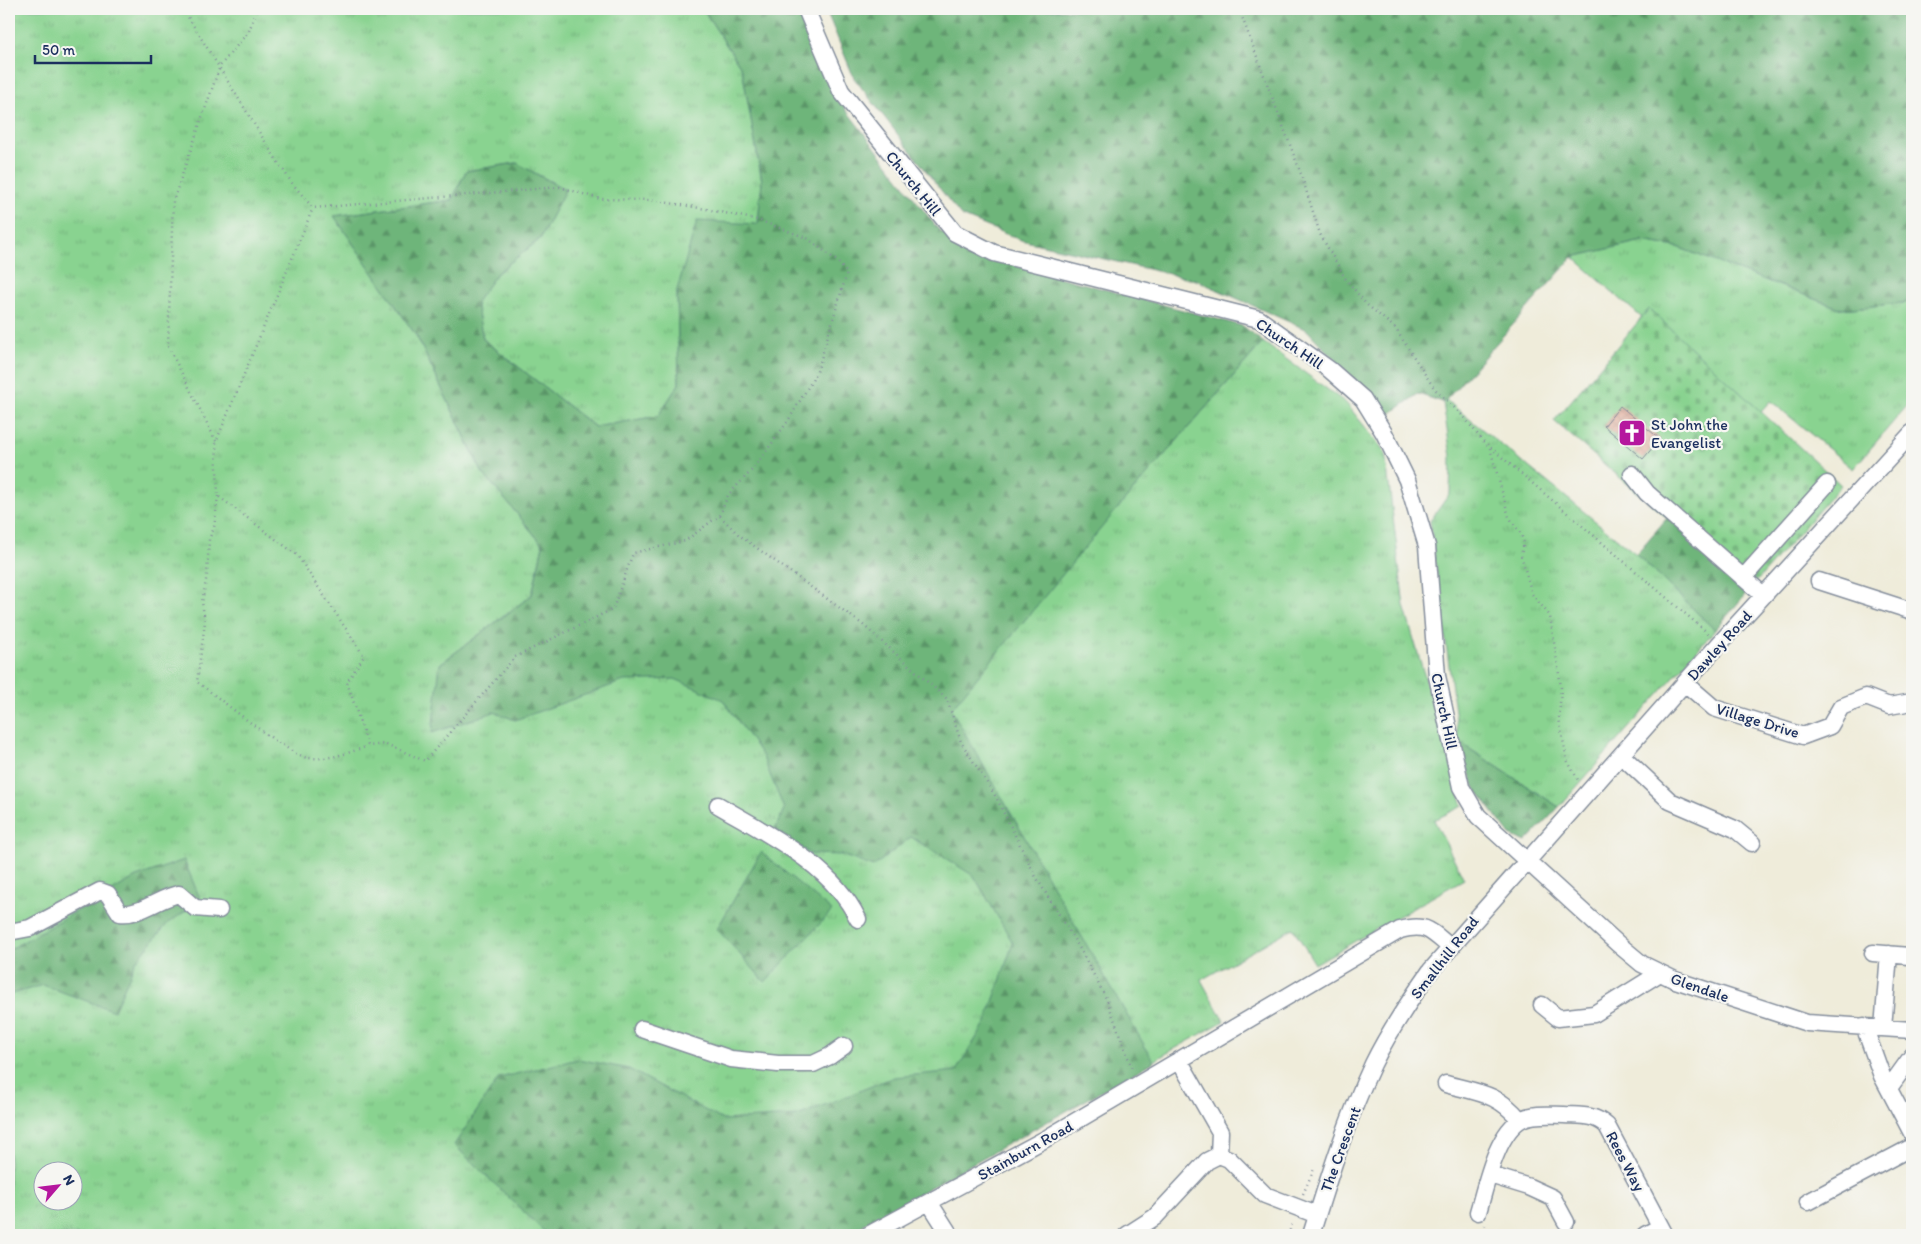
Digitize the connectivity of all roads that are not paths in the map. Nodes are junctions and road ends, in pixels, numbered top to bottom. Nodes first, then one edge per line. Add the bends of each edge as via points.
1 (806, 9) edge
2 (1912, 433) edge
3 (1632, 474) dead end
4 (1827, 484) dead end
5 (1743, 578) junction
6 (1819, 581) dead end
7 (1763, 595) junction
8 (1912, 611) edge
9 (1685, 683) junction
10 (1912, 702) edge
11 (1621, 755) junction
12 (718, 805) dead end
13 (1752, 843) dead end
14 (1527, 860) junction
15 (219, 910) dead end
16 (858, 919) dead end
17 (9, 932) edge
18 (1450, 947) junction
19 (1909, 956) dead end
20 (1660, 973) junction
21 (1542, 1005) dead end
22 (1864, 1026) junction
23 (1883, 1028) junction
24 (642, 1029) dead end
25 (1912, 1030) edge
26 (844, 1046) dead end
27 (1912, 1056) edge
28 (1179, 1060) junction
29 (1373, 1064) joint
30 (1446, 1084) dead end
31 (1889, 1088) junction
32 (1520, 1120) junction
33 (1912, 1133) edge
34 (1912, 1148) edge
35 (1219, 1155) junction
36 (1490, 1175) junction
37 (929, 1202) junction
38 (1808, 1202) dead end
39 (1478, 1212) dead end
40 (1317, 1215) junction
41 (1566, 1222) dead end
42 (1663, 1231) edge
43 (868, 1235) edge
44 (950, 1235) edge
45 (1127, 1235) edge
46 (1311, 1235) edge
47 (1645, 1235) edge

1 - 14 street, Church Hill via 840,91 955,233 994,253 1259,319 1330,370 1364,400 1407,480 1427,546 1437,676 1461,786 1478,816
2 - 7 street, Dawley Road
3 - 5 street via 1647,493
4 - 5 street
5 - 7 street
6 - 8 street
7 - 9 street, Dawley Road
9 - 10 street, Village Drive via 1714,708 1803,736 1830,726 1841,707 1866,697 1890,706
9 - 11 street, Dawley Road
11 - 13 street via 1670,801 1735,829
11 - 14 street, Dawley Road
12 - 16 street via 819,869 848,899
14 - 18 street, Smallhill Road
14 - 20 street, Glendale via 1618,944 1642,964
15 - 17 street via 195,908 180,894 129,914 120,914 108,894 100,892 30,928
18 - 28 street, Stainburn Road via 1432,932 1416,926 1400,930
18 - 29 street, Smallhill Road via 1408,1003
19 - 23 street via 1881,954
20 - 21 street via 1594,1014 1558,1018
20 - 22 street, Glendale via 1807,1023
22 - 23 street, Glendale
22 - 31 street
23 - 25 street, Glendale
24 - 26 street via 731,1059 778,1064 813,1064
27 - 31 street
28 - 35 street via 1220,1132
28 - 37 street, Stainburn Road via 1050,1137
29 - 40 street, The Crescent
30 - 32 street via 1497,1098 1509,1106
31 - 33 street
32 - 36 street via 1503,1136
32 - 42 street, Rees Way via 1550,1115 1598,1118 1607,1126
34 - 38 street
35 - 40 street via 1229,1159 1265,1195
35 - 45 street via 1207,1161 1155,1217
36 - 39 street
36 - 41 street via 1552,1198
37 - 43 street, Stainburn Road
37 - 44 street
40 - 46 street, The Crescent
42 - 47 street

